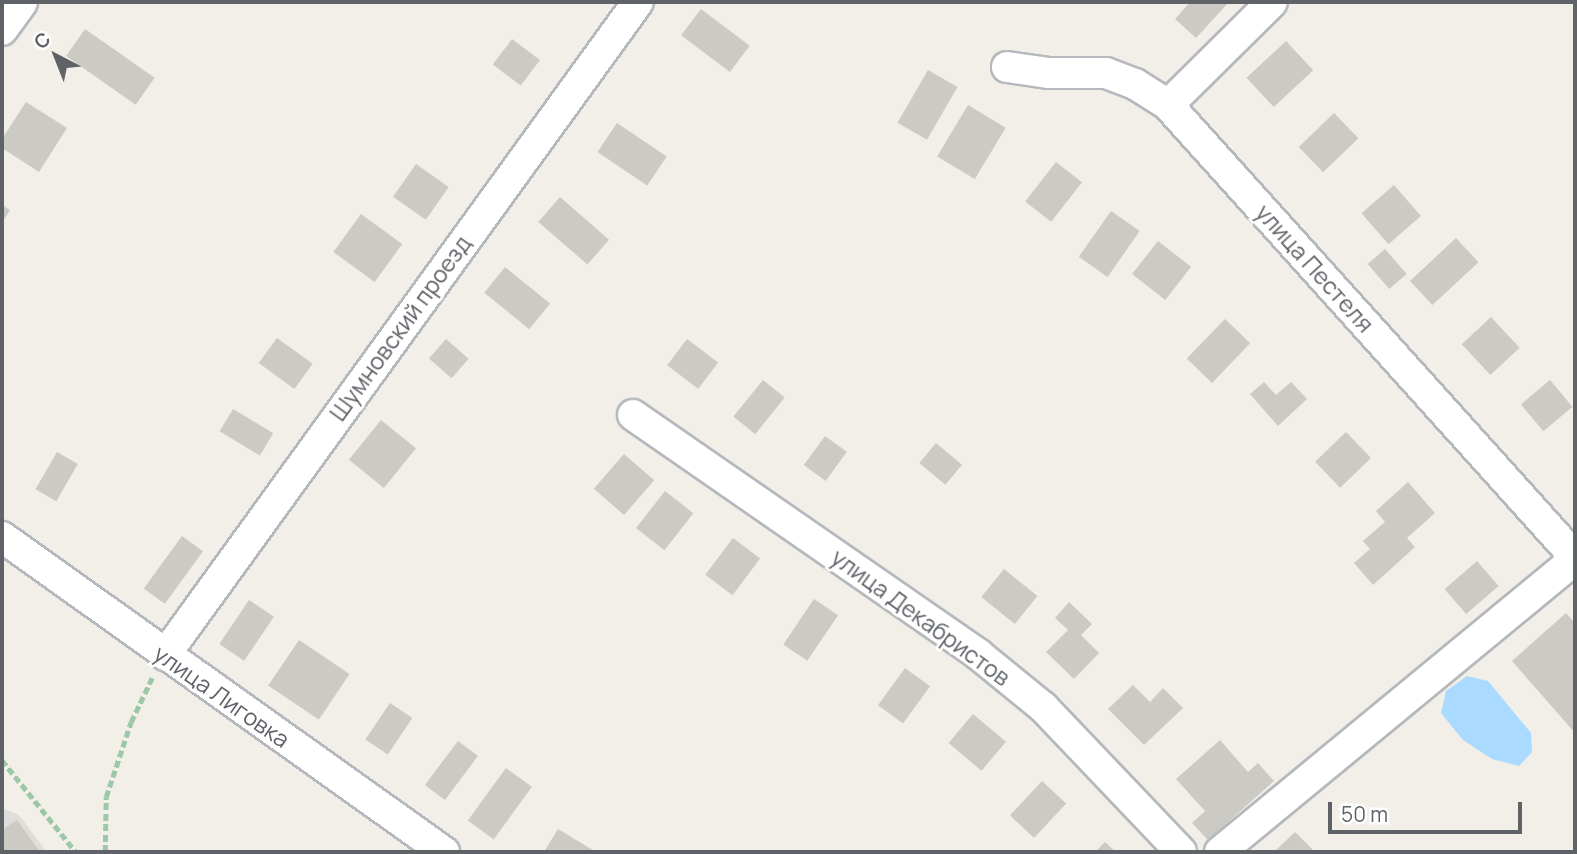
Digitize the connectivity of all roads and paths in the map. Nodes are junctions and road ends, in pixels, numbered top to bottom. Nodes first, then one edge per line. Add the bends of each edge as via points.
1 (22, 2) edge
2 (638, 2) edge
3 (1272, 2) edge
4 (2, 30) edge
5 (1007, 67) dead end
6 (1168, 105) junction
7 (633, 415) dead end
8 (2, 537) edge
9 (1575, 558) edge
10 (164, 655) junction
11 (2, 760) edge
12 (76, 852) edge
13 (105, 852) edge
14 (444, 852) edge
15 (1181, 852) edge
16 (1220, 852) edge

1 - 4 street
2 - 10 street, Шумновский проезд
3 - 6 street
5 - 6 street, улица Пестеля via 1048,73 1106,73 1135,83
6 - 9 street, улица Пестеля
7 - 15 street, улица Декабристов via 978,654 1043,706
8 - 10 street, улица Лиговка
9 - 16 street
10 - 13 path via 131,722 106,797
10 - 14 street, улица Лиговка
11 - 12 path

